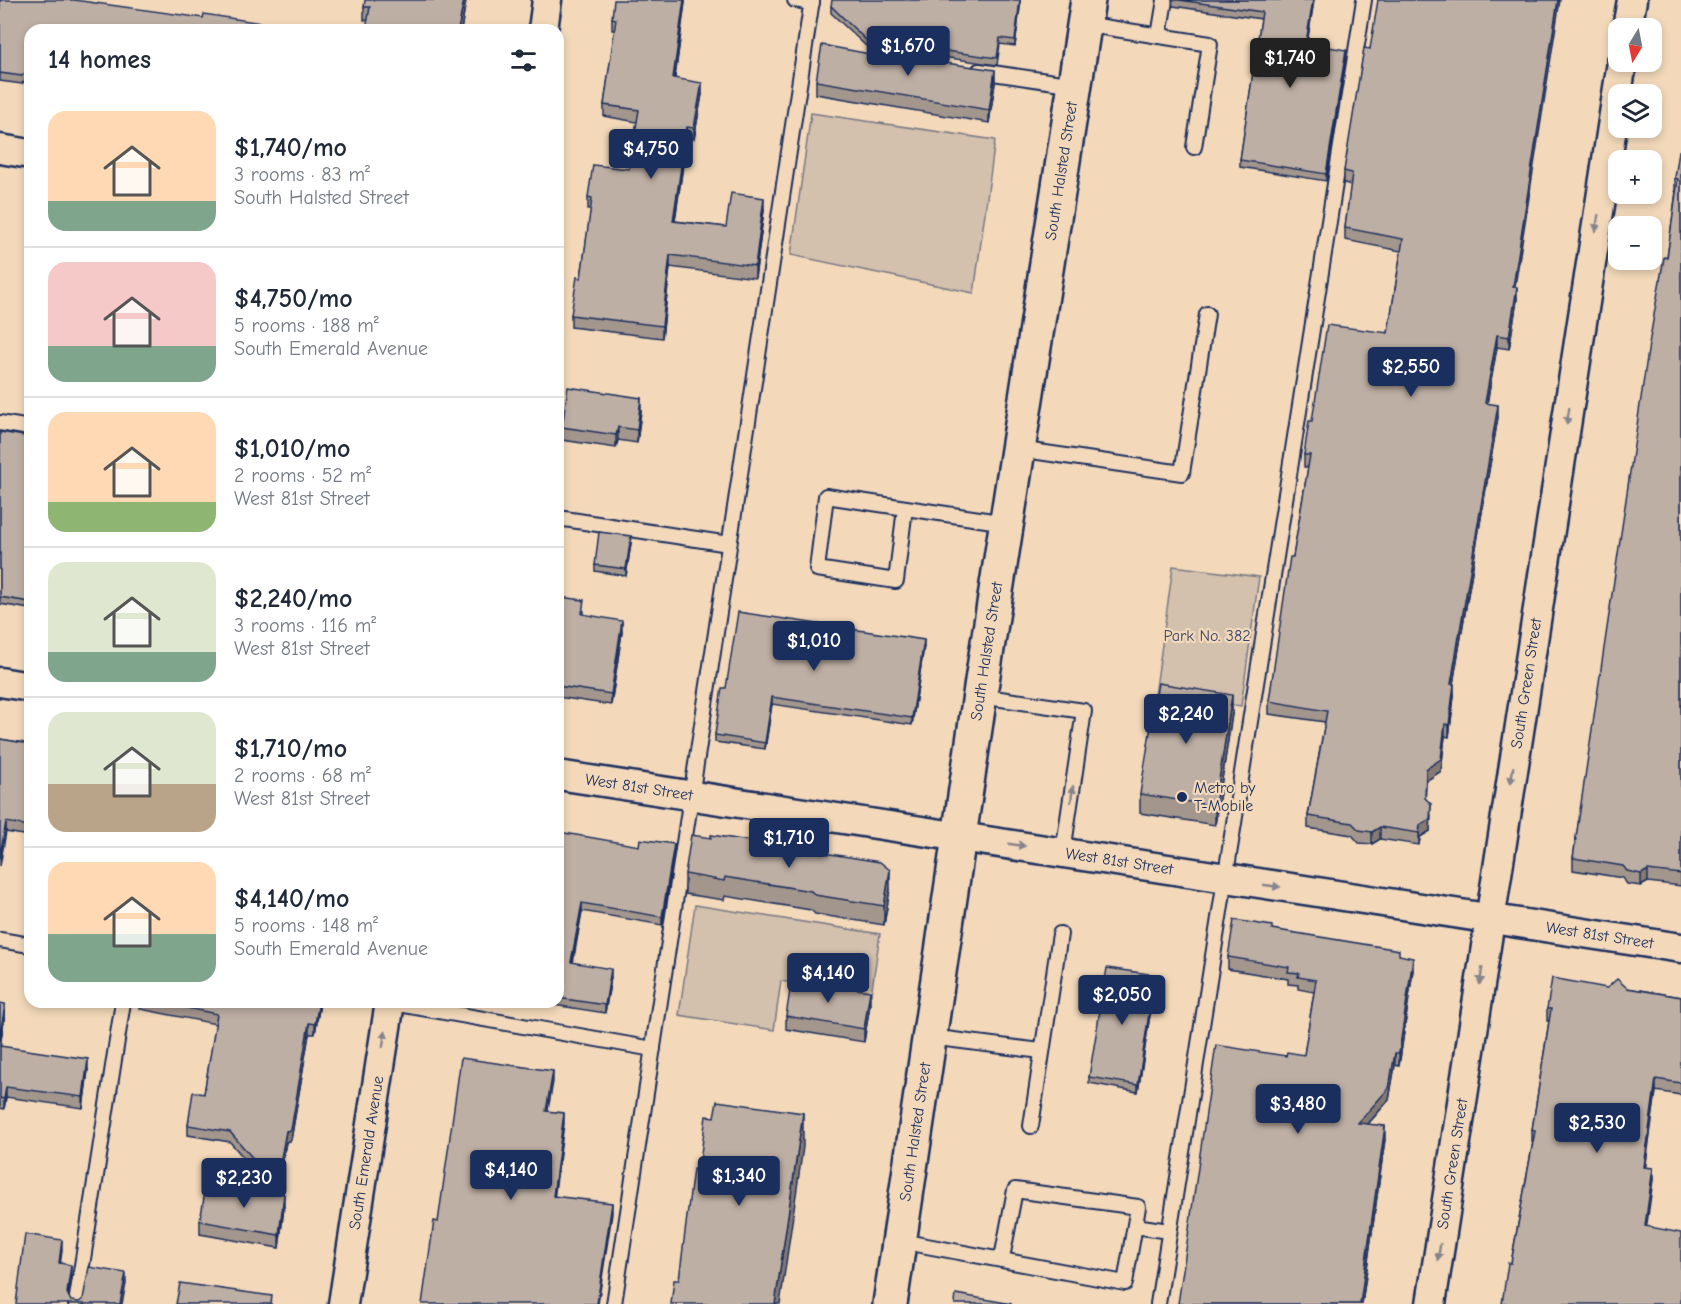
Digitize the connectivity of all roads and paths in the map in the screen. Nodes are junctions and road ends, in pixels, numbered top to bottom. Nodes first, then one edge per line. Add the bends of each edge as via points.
1 (548, 0) edge
2 (795, 0) edge
3 (1165, 0) edge
4 (1364, 0) edge
5 (1632, 0) edge
6 (812, 1) edge
7 (1086, 12) edge
8 (1629, 18) edge
9 (544, 24) edge
10 (1159, 36) junction
11 (963, 69) edge
12 (1620, 72) edge
13 (1075, 85) junction
14 (1194, 147) dead end
15 (0, 149) edge
16 (24, 153) edge
17 (1207, 314) dead end
18 (0, 423) edge
19 (24, 427) edge
20 (1018, 449) junction
21 (905, 508) junction
22 (564, 519) edge
23 (1006, 523) junction
24 (729, 544) junction
25 (0, 682) edge
26 (24, 686) edge
27 (980, 696) junction
28 (564, 775) edge
29 (691, 796) junction
30 (960, 836) junction
31 (1063, 852) junction
32 (1226, 879) junction
33 (1490, 918) junction
34 (1060, 934) dead end
35 (0, 940) edge
36 (24, 944) edge
37 (1681, 948) edge
38 (122, 1008) edge
39 (388, 1008) edge
40 (423, 1008) edge
41 (930, 1036) junction
42 (653, 1049) junction
43 (1041, 1051) junction
44 (1030, 1126) dead end
45 (1134, 1226) junction
46 (1169, 1231) junction
47 (900, 1241) junction
48 (1002, 1258) junction
49 (75, 1304) edge
50 (343, 1304) edge
51 (614, 1304) edge
52 (890, 1304) edge
53 (1158, 1304) edge
54 (1431, 1304) edge

1 - 9 street
2 - 6 lane
3 - 10 lane
4 - 32 lane
5 - 8 street
6 - 24 lane
7 - 10 lane
7 - 13 main road, South Halsted Street
10 - 14 lane via 1210,44
11 - 13 lane
12 -> 33 street, South Green Street
13 - 20 main road, South Halsted Street
15 - 16 street
17 - 20 lane via 1182,473
18 - 19 lane
20 - 23 main road, South Halsted Street
21 - 21 lane via 826,496 817,569 896,581
21 - 23 lane
22 - 24 lane
23 - 27 main road, South Halsted Street
24 - 29 lane
25 - 26 street
27 - 30 main road, South Halsted Street
31 -> 27 lane via 1084,711
28 - 29 street, West 81st Street
29 - 30 street, West 81st Street
29 - 42 lane
30 -> 31 street, West 81st Street
30 - 41 main road, South Halsted Street
31 - 32 street, West 81st Street
32 -> 33 street, West 81st Street
32 - 46 lane
33 - 37 street, West 81st Street
33 -> 54 street, South Green Street
34 - 43 lane
35 - 36 lane
38 - 49 lane
50 -> 39 street, South Emerald Avenue
40 - 42 lane
41 - 43 lane
41 - 47 main road, South Halsted Street
42 - 51 lane
43 - 44 lane
45 - 46 lane
45 - 48 lane via 1125,1282
45 - 48 lane via 1138,1207 1015,1190
46 - 53 lane
47 - 48 lane
47 - 52 main road, South Halsted Street

